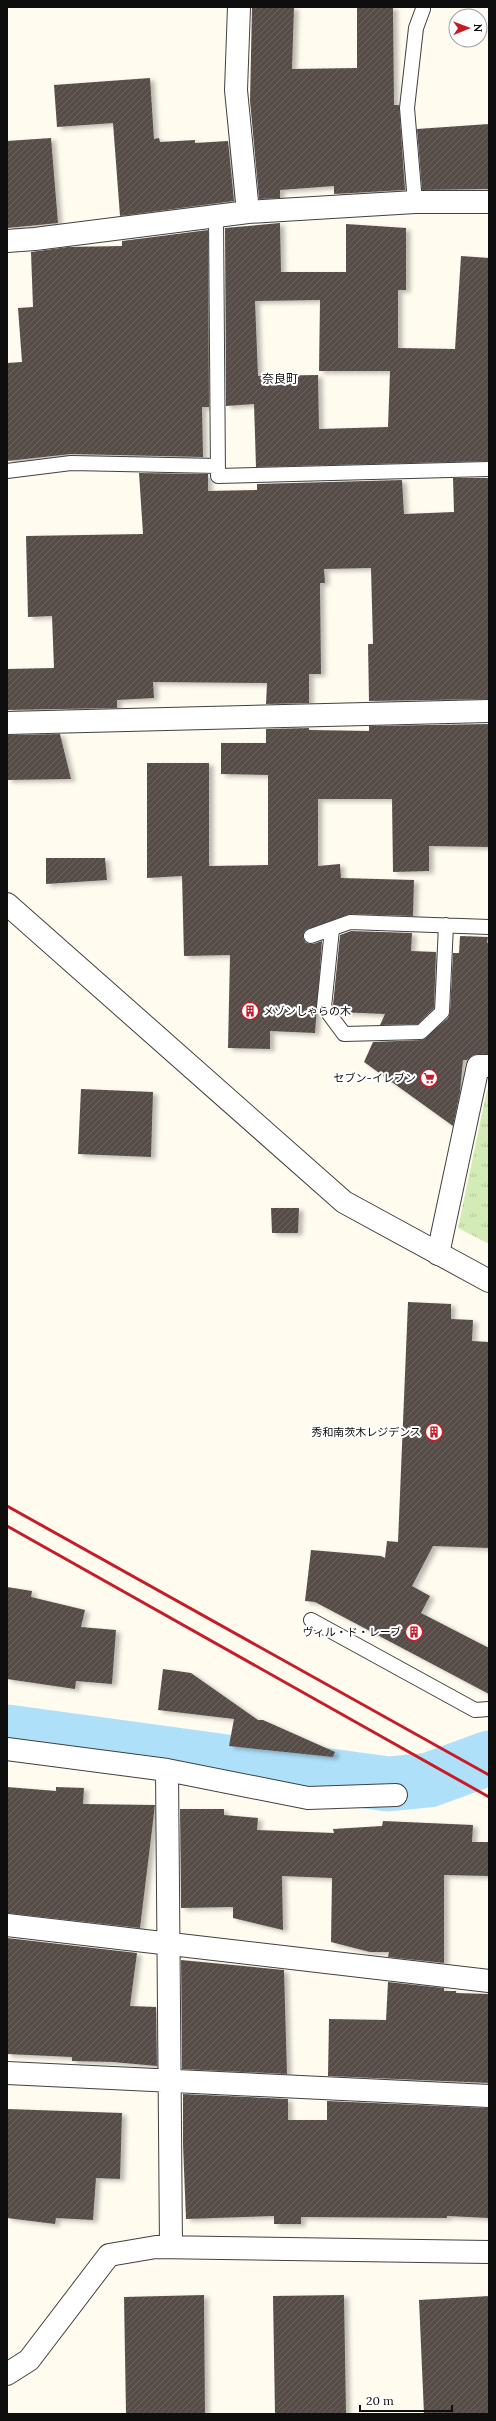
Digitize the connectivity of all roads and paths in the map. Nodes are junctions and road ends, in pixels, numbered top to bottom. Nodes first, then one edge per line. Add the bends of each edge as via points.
1 (239, 7) edge
2 (423, 9) dead end
3 (415, 202) junction
4 (489, 202) edge
5 (248, 212) junction
6 (216, 216) junction
7 (7, 241) edge
8 (218, 466) junction
9 (489, 469) edge
10 (7, 470) edge
11 (489, 711) edge
12 (7, 724) edge
13 (7, 904) edge
14 (446, 925) junction
15 (489, 927) edge
16 (332, 929) junction
17 (311, 936) dead end
18 (489, 1066) edge
19 (438, 1254) junction
20 (489, 1281) edge
21 (311, 1620) dead end
22 (489, 1709) edge
23 (7, 1749) edge
24 (167, 1770) junction
25 (396, 1795) dead end
26 (7, 1925) edge
27 (168, 1943) junction
28 (489, 1981) edge
29 (7, 2073) edge
30 (169, 2081) junction
31 (489, 2096) edge
32 (170, 2247) junction
33 (489, 2252) edge
34 (7, 2374) edge

1 - 5 street via 236,90
2 - 3 lane via 416,28 407,108
3 - 4 street
3 - 5 street
5 - 6 street
6 - 7 street
6 - 8 lane
8 - 9 lane via 218,476
8 - 10 lane via 71,463
11 - 12 street
13 - 19 street via 344,1202
14 - 15 lane
14 - 16 lane via 350,922
14 - 16 lane via 442,1012 421,1032 344,1034 324,1007
16 - 17 lane
18 - 19 street via 478,1066
19 - 20 street
21 - 22 lane via 475,1710
23 - 24 street
24 - 25 street via 308,1798
24 - 27 street
26 - 27 street
27 - 28 street
27 - 30 street
29 - 30 street
30 - 31 street
30 - 32 street
32 - 33 street
32 - 34 street via 109,2255 29,2360

